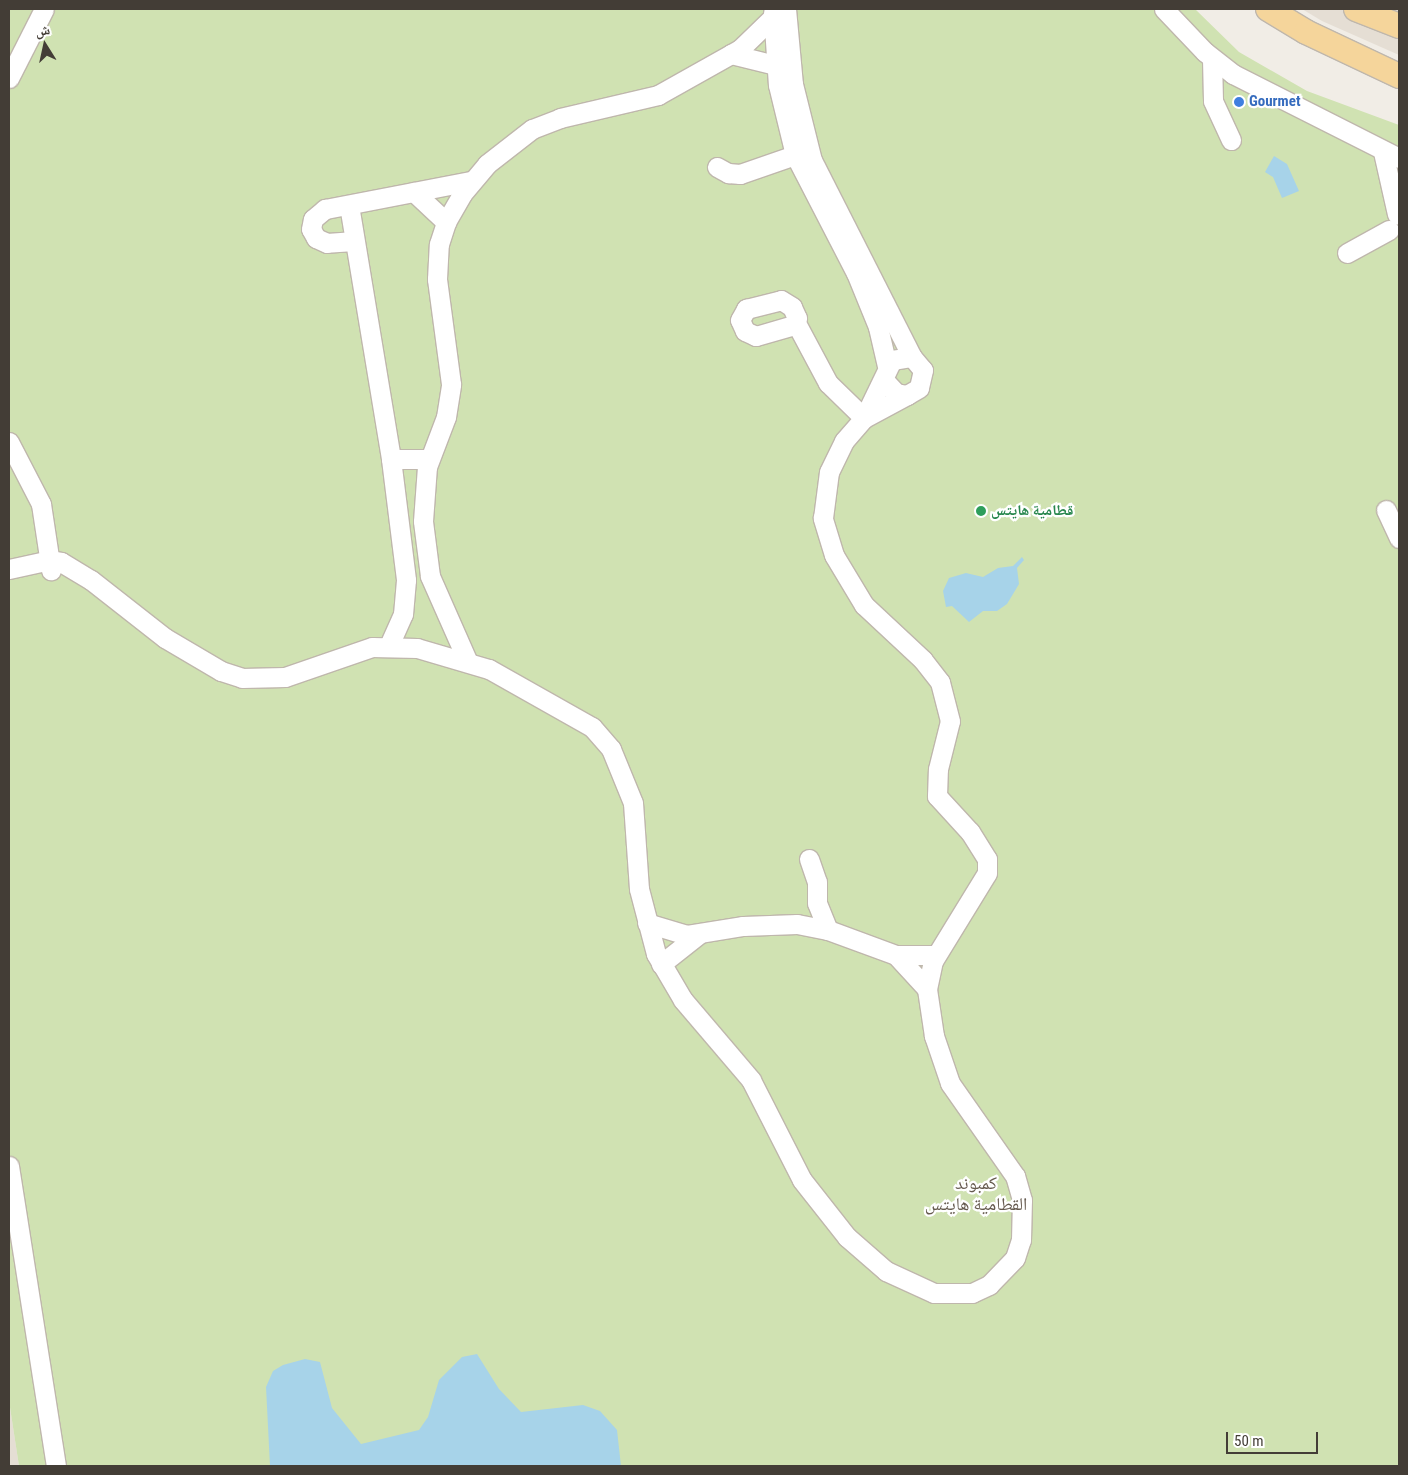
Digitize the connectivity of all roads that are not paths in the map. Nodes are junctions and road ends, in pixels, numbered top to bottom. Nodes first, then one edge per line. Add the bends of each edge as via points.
1 (44, 9) edge
2 (1164, 9) edge
3 (1268, 9) edge
4 (1356, 9) edge
5 (777, 12) edge
6 (1399, 26) edge
7 (731, 54) junction
8 (1212, 59) junction
9 (775, 65) junction
10 (1399, 76) edge
11 (9, 78) edge
12 (1231, 140) dead end
13 (795, 155) junction
14 (1391, 155) edge
15 (717, 167) dead end
16 (471, 181) junction
17 (414, 192) junction
18 (349, 205) junction
19 (446, 222) junction
20 (1396, 225) edge
21 (354, 241) junction
22 (1347, 253) dead end
23 (796, 323) dead end
24 (912, 357) junction
25 (886, 373) junction
26 (907, 395) junction
27 (864, 418) junction
28 (9, 442) edge
29 (391, 458) junction
30 (429, 459) junction
31 (1386, 510) dead end
32 (1399, 538) edge
33 (55, 565) junction
34 (9, 569) edge
35 (9, 579) edge
36 (388, 647) junction
37 (467, 660) junction
38 (809, 859) dead end
39 (817, 903) junction
40 (647, 923) junction
41 (797, 924) junction
42 (828, 930) junction
43 (699, 934) junction
44 (896, 955) junction
45 (936, 955) junction
46 (661, 964) junction
47 (927, 989) junction
48 (9, 1166) edge
49 (56, 1466) edge

1 - 11 street
2 - 8 street
3 - 10 main road via 1306,32
4 - 6 main road
5 - 7 street via 749,43
5 - 9 street
5 - 24 street via 812,160
7 - 9 street
7 - 16 street via 651,98 560,118 532,129 504,149
8 - 12 street via 1213,101
8 - 14 street via 1268,93
9 - 13 street
13 - 15 street via 740,174 728,173
13 - 25 street via 856,273 878,327
14 - 20 street
16 - 17 street
16 - 19 street
17 - 18 street
17 - 19 street
18 - 21 street
18 - 21 street via 320,211 311,229 322,241
19 - 30 street via 439,244 437,279 451,384 446,417
20 - 22 street
21 - 29 street
23 - 27 street via 823,376
24 - 25 street via 898,356
24 - 26 street via 920,365 923,380 919,388
25 - 26 street via 896,393
25 - 27 street
26 - 27 street
27 - 45 street via 844,441 829,472 822,502 826,533 844,576 864,605 918,655 940,682 950,721 938,769 937,796 970,832 988,859 988,873
28 - 33 street via 41,504
29 - 30 street
29 - 36 street via 406,593 399,626
30 - 37 street via 424,490 426,560 446,617
31 - 32 street
33 - 34 street
33 - 35 street
33 - 36 street via 91,580 164,638 221,671 242,678 285,677 354,652
36 - 37 street via 417,648
37 - 40 street via 570,712 592,727 610,750 633,803 638,878
38 - 39 street via 817,882
39 - 41 street
39 - 42 street
40 - 43 street via 675,933
40 - 46 street
41 - 42 street
41 - 43 street via 756,924
42 - 44 street
43 - 46 street
44 - 45 street
44 - 47 street
45 - 47 street
46 - 47 street via 690,1010 748,1076 794,1168 847,1237 867,1257 909,1284 953,1295 989,1285 1015,1258 1021,1240 1022,1200 1014,1176 950,1083 934,1036
48 - 49 street

